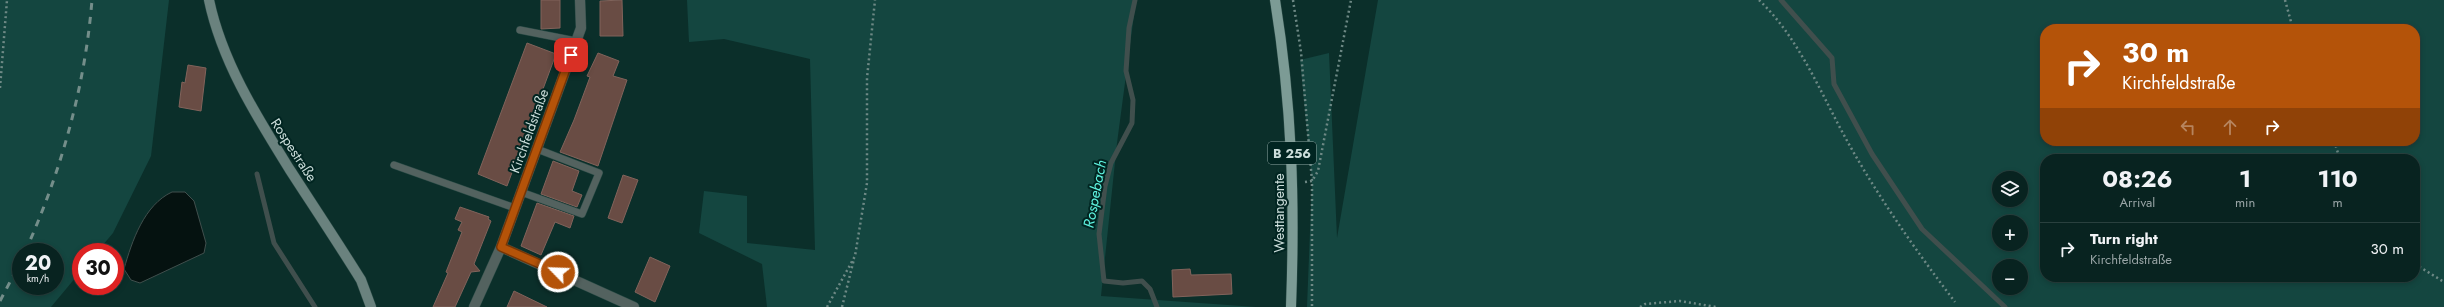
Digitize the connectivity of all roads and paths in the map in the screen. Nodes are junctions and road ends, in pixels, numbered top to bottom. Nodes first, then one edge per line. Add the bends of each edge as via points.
1 (7, 0) edge
2 (209, 0) edge
3 (580, 0) edge
4 (875, 0) edge
5 (1275, 0) edge
6 (1294, 0) edge
7 (1351, 0) edge
8 (1759, 0) edge
9 (2285, 0) edge
10 (2292, 24) edge
11 (520, 30) dead end
12 (576, 41) junction
13 (0, 88) edge
14 (537, 149) junction
15 (394, 165) dead end
16 (1293, 182) junction
17 (1312, 182) junction
18 (521, 192) junction
19 (515, 208) junction
20 (501, 247) junction
21 (855, 256) junction
22 (2420, 267) edge
23 (2444, 282) edge
24 (1955, 302) dead end
25 (371, 307) edge
26 (474, 307) edge
27 (634, 307) edge
28 (827, 307) edge
29 (842, 307) edge
30 (1291, 307) edge
31 (1312, 307) edge
32 (1640, 307) edge
33 (1716, 307) edge

1 - 13 path
2 - 25 street, Rospestraße via 231,66 254,113 361,280
3 - 12 street, Kirchfeldstraße via 581,28
4 - 21 path via 867,78 867,183
5 - 16 main road, Westtangente / B 256 via 1284,59
6 - 17 path
7 - 17 path via 1318,171
8 - 24 path via 1769,9 1812,72 1850,145 1906,238
9 - 10 path
11 - 12 lane
12 - 14 street, Kirchfeldstraße
14 - 18 street, Kirchfeldstraße
14 - 18 lane via 599,173 582,214
15 - 19 lane
16 - 17 path
16 - 30 main road, Westtangente / B 256
17 - 31 path
18 - 19 street, Kirchfeldstraße
19 - 20 street, Kirchfeldstraße
20 - 26 street, Kirchfeldstraße
20 - 27 street
21 - 28 path
21 - 29 path
22 - 23 path
32 - 33 path via 1645,304 1680,301

